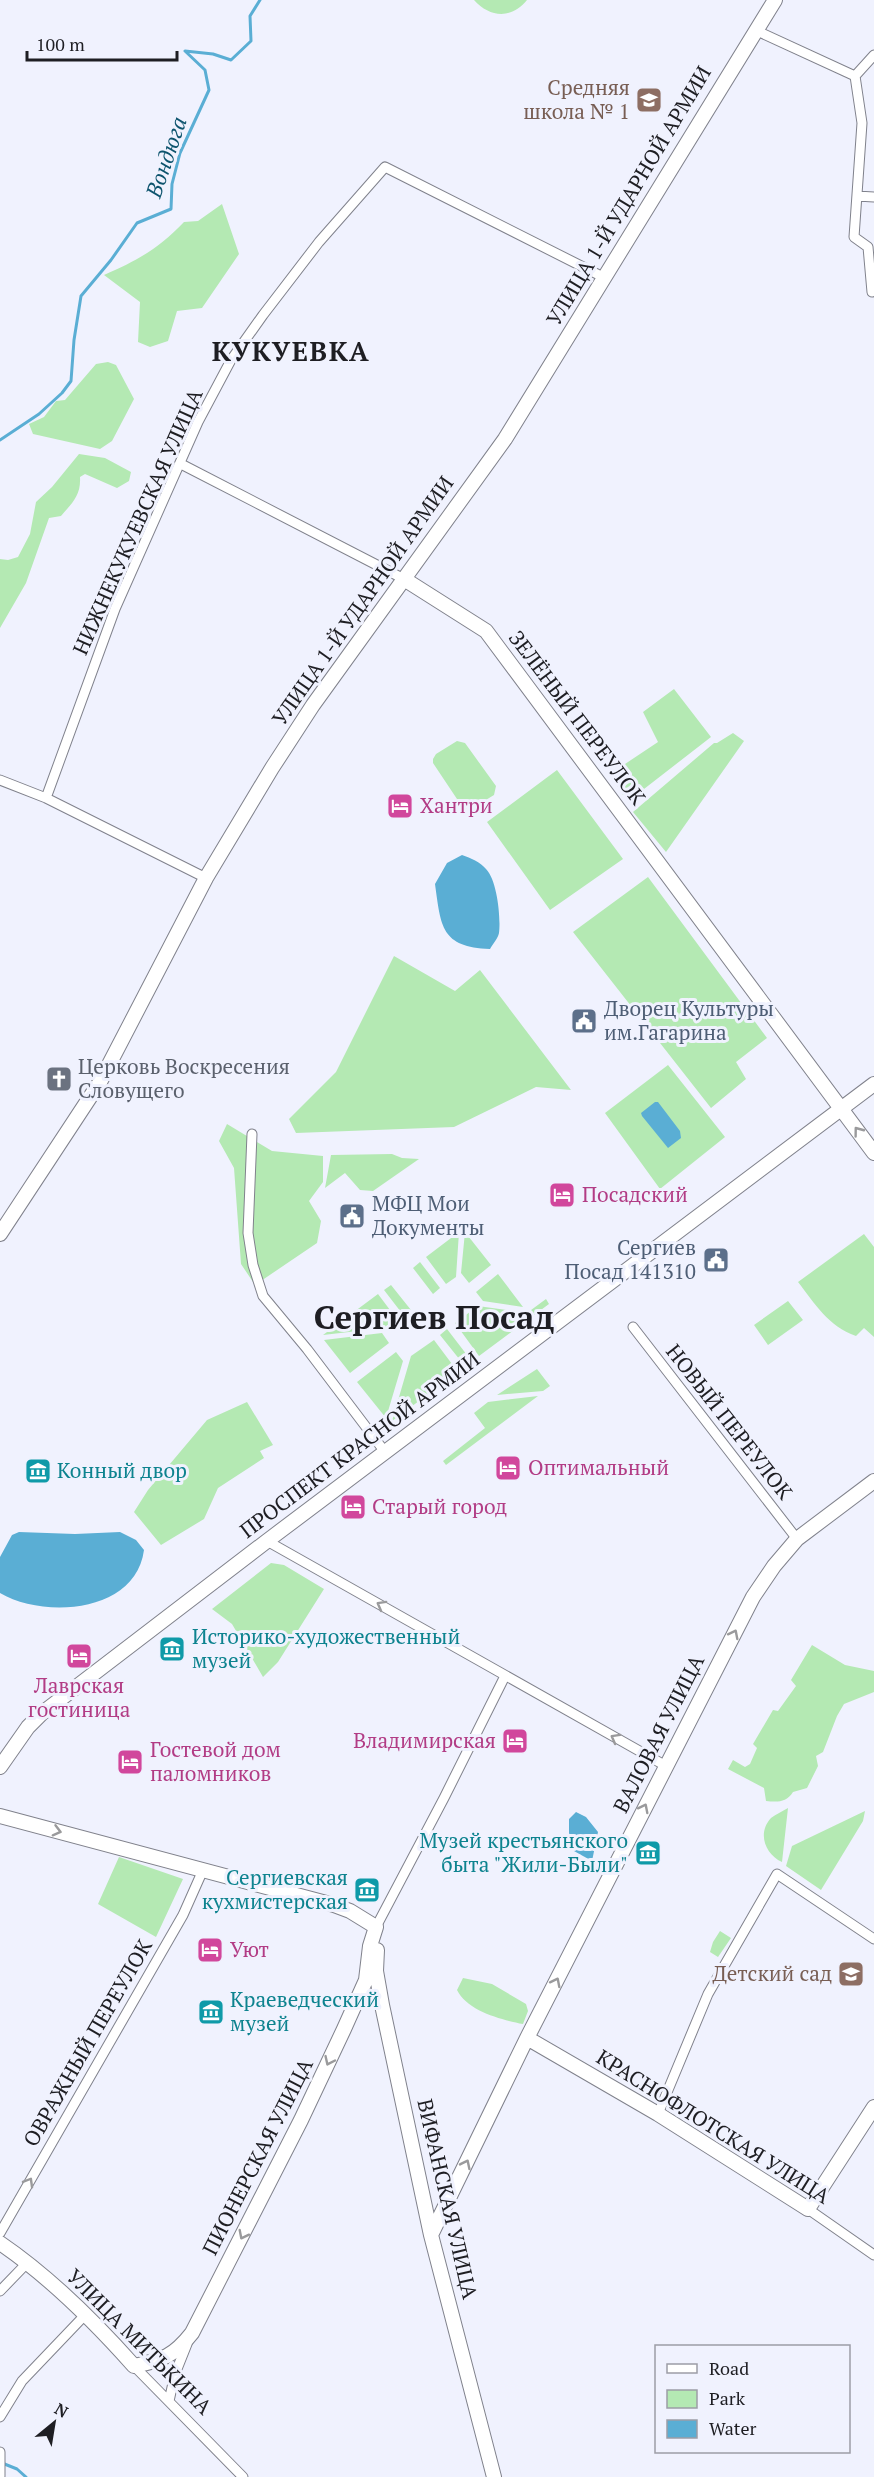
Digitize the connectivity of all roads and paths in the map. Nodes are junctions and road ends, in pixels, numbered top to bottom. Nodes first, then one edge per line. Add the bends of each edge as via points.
1 (774, 0) edge
2 (755, 30) junction
3 (874, 55) edge
4 (855, 76) junction
5 (862, 123) junction
6 (874, 124) edge
7 (857, 196) junction
8 (874, 197) edge
9 (605, 278) junction
10 (872, 291) dead end
11 (181, 464) junction
12 (404, 579) junction
13 (0, 780) edge
14 (46, 798) junction
15 (206, 878) junction
16 (874, 1084) edge
17 (842, 1109) junction
18 (252, 1134) dead end
19 (874, 1153) edge
20 (0, 1234) edge
21 (633, 1327) dead end
22 (385, 1452) junction
23 (874, 1481) edge
24 (797, 1539) junction
25 (267, 1541) junction
26 (505, 1676) junction
27 (666, 1766) junction
28 (0, 1767) edge
29 (0, 1816) edge
30 (202, 1870) junction
31 (376, 1927) junction
32 (874, 1939) edge
33 (527, 2038) junction
34 (874, 2107) edge
35 (658, 2114) junction
36 (808, 2209) junction
37 (0, 2233) edge
38 (431, 2235) junction
39 (0, 2243) edge
40 (874, 2255) edge
41 (28, 2262) junction
42 (0, 2291) edge
43 (85, 2314) junction
44 (192, 2333) junction
45 (134, 2366) junction
46 (169, 2401) junction
47 (0, 2417) edge
48 (1, 2454) edge
49 (1, 2473) edge
50 (243, 2477) edge
51 (494, 2477) edge

1 - 2 main road, УЛИЦА 1-Й УДАРНОЙ АРМИИ
2 - 4 street
2 - 9 main road, УЛИЦА 1-Й УДАРНОЙ АРМИИ
3 - 4 street
4 - 5 street
5 - 6 street
5 - 7 street
7 - 8 street
7 - 10 street via 854,237 868,247
9 - 11 street, НИЖНЕКУКУЕВСКАЯ УЛИЦА via 385,166 319,242 231,360
9 - 12 main road, УЛИЦА 1-Й УДАРНОЙ АРМИИ via 505,439
11 - 12 street, ЗЕЛЁНЫЙ ПЕРЕУЛОК
11 - 14 street, НИЖНЕКУКУЕВСКАЯ УЛИЦА via 115,609
12 - 15 main road, УЛИЦА 1-Й УДАРНОЙ АРМИИ via 313,705
12 - 17 main road, ЗЕЛЁНЫЙ ПЕРЕУЛОК via 486,631
13 - 14 street
14 - 15 street
15 - 20 main road, УЛИЦА 1-Й УДАРНОЙ АРМИИ via 100,1082
16 - 17 main road, ПРОСПЕКТ КРАСНОЙ АРМИИ
19 -> 17 main road, ЗЕЛЁНЫЙ ПЕРЕУЛОК
17 - 22 main road, ПРОСПЕКТ КРАСНОЙ АРМИИ
18 - 22 street via 248,1233 263,1296
21 - 24 street, НОВЫЙ ПЕРЕУЛОК
22 - 25 main road, ПРОСПЕКТ КРАСНОЙ АРМИИ
23 - 24 main road, ВАЛОВАЯ УЛИЦА
27 -> 24 main road, ВАЛОВАЯ УЛИЦА via 753,1597
26 -> 25 street
25 - 28 main road, ПРОСПЕКТ КРАСНОЙ АРМИИ via 41,1714
27 -> 26 street
26 - 31 street, ПИОНЕРСКАЯ УЛИЦА
33 -> 27 main road, ВАЛОВАЯ УЛИЦА
29 -> 30 main road
30 - 31 main road via 334,1905
37 -> 30 street, ОВРАЖНЫЙ ПЕРЕУЛОК via 183,1915
31 - 38 main road, ВИФАНСКАЯ УЛИЦА via 376,1971
31 -> 44 main road, ПИОНЕРСКАЯ УЛИЦА via 366,1980 344,2029
32 - 35 street via 777,1874 708,1994
33 - 35 main road, КРАСНОФЛОТСКАЯ УЛИЦА
38 -> 33 main road, ВАЛОВАЯ УЛИЦА
34 - 36 main road
35 - 36 main road, КРАСНОФЛОТСКАЯ УЛИЦА
36 - 40 street, КРАСНОФЛОТСКАЯ УЛИЦА
38 - 51 main road, ВИФАНСКАЯ УЛИЦА
39 - 41 main road, УЛИЦА МИТЬКИНА
41 - 42 street
41 - 43 main road, УЛИЦА МИТЬКИНА
43 - 45 main road, УЛИЦА МИТЬКИНА
43 - 47 street via 22,2380
44 - 45 main road, ПИОНЕРСКАЯ УЛИЦА via 167,2357
44 - 46 street
45 - 46 street, УЛИЦА МИТЬКИНА
46 - 50 street, УЛИЦА МИТЬКИНА
48 - 49 street

